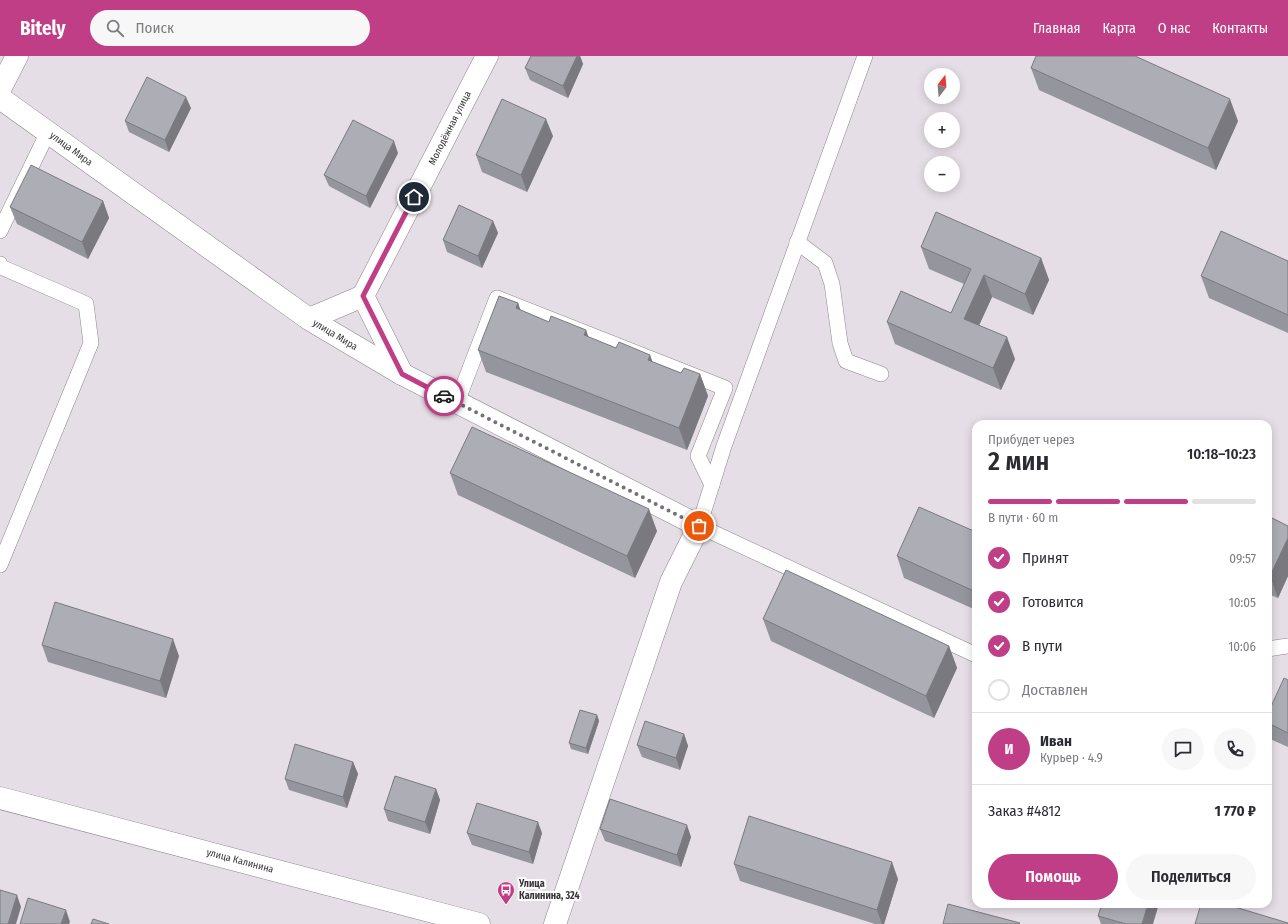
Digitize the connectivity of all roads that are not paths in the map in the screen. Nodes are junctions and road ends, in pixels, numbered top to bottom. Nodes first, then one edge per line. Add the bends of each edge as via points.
1 (17, 56) edge
2 (487, 56) edge
3 (865, 56) edge
4 (0, 89) edge
5 (0, 98) edge
6 (48, 132) junction
7 (0, 231) edge
8 (798, 242) junction
9 (0, 264) edge
10 (363, 296) junction
11 (309, 319) junction
12 (402, 374) junction
13 (881, 374) dead end
14 (457, 402) junction
15 (712, 485) junction
16 (699, 526) junction
17 (0, 565) edge
18 (1288, 646) edge
19 (1272, 648) edge
20 (972, 653) edge
21 (0, 798) edge
22 (479, 924) edge
23 (556, 924) edge

1 - 4 street
2 - 10 street, Молодёжная улица
3 - 8 lane
5 - 6 street, улица Мира
6 - 7 lane
6 - 11 street, улица Мира
8 - 13 lane via 825,263 832,284 840,343 846,361
8 - 15 lane
9 - 17 lane via 1,267 86,304 91,343
10 - 11 street
10 - 12 street
11 - 12 street, улица Мира
12 - 14 street, улица Мира
14 - 15 lane via 497,298 724,388 698,456
14 - 16 street, улица Мира
15 - 16 lane
16 - 20 lane
16 - 23 street via 671,582
18 - 19 lane
21 - 22 street, улица Калинина

